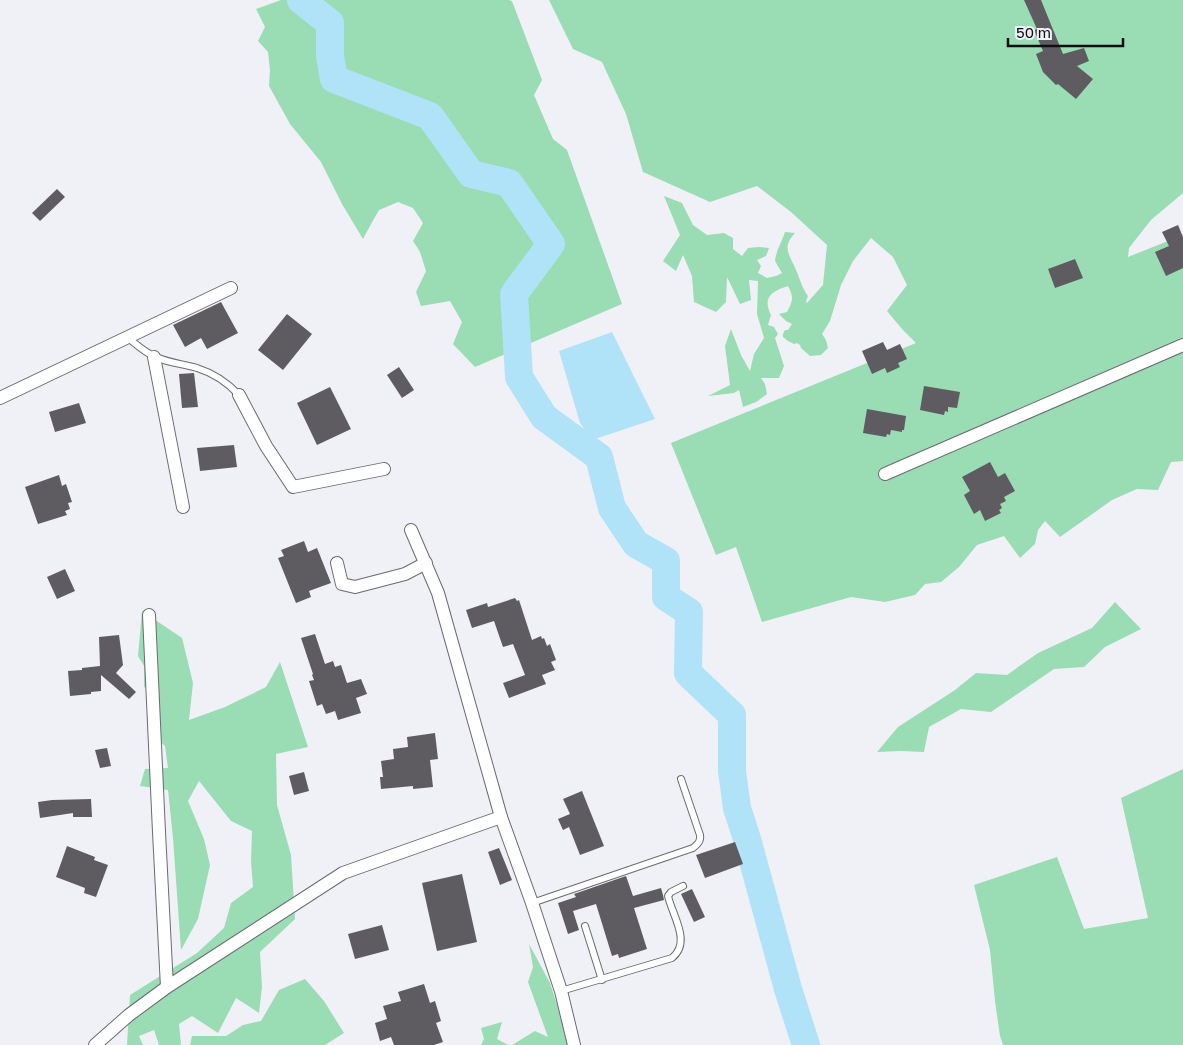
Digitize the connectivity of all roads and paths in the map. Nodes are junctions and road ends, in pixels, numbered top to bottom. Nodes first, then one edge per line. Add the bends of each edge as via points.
1 (231, 288) dead end
2 (127, 337) junction
3 (1183, 345) edge
4 (154, 357) junction
5 (239, 395) joint
6 (0, 398) edge
7 (384, 469) dead end
8 (885, 474) dead end
9 (183, 507) dead end
10 (411, 530) dead end
11 (337, 563) dead end
12 (426, 563) junction
13 (149, 615) dead end
14 (681, 778) dead end
15 (501, 817) junction
16 (683, 886) dead end
17 (532, 903) junction
18 (585, 926) dead end
19 (602, 980) junction
20 (167, 987) junction
21 (561, 992) junction
22 (95, 1045) edge
23 (574, 1045) edge

1 - 2 street
2 - 4 lane
2 - 6 street
3 - 8 street
4 - 5 lane via 217,376
4 - 9 street
5 - 7 street via 266,446 293,487
10 - 12 street
11 - 12 street via 342,584 355,587 405,574
12 - 15 street via 438,593
13 - 20 street
14 - 17 lane via 700,835 697,845
15 - 17 street
15 - 20 street via 343,874
16 - 19 lane via 668,896 682,943 675,956
17 - 21 street
18 - 19 lane
19 - 21 lane
20 - 22 street via 128,1015
21 - 23 street

